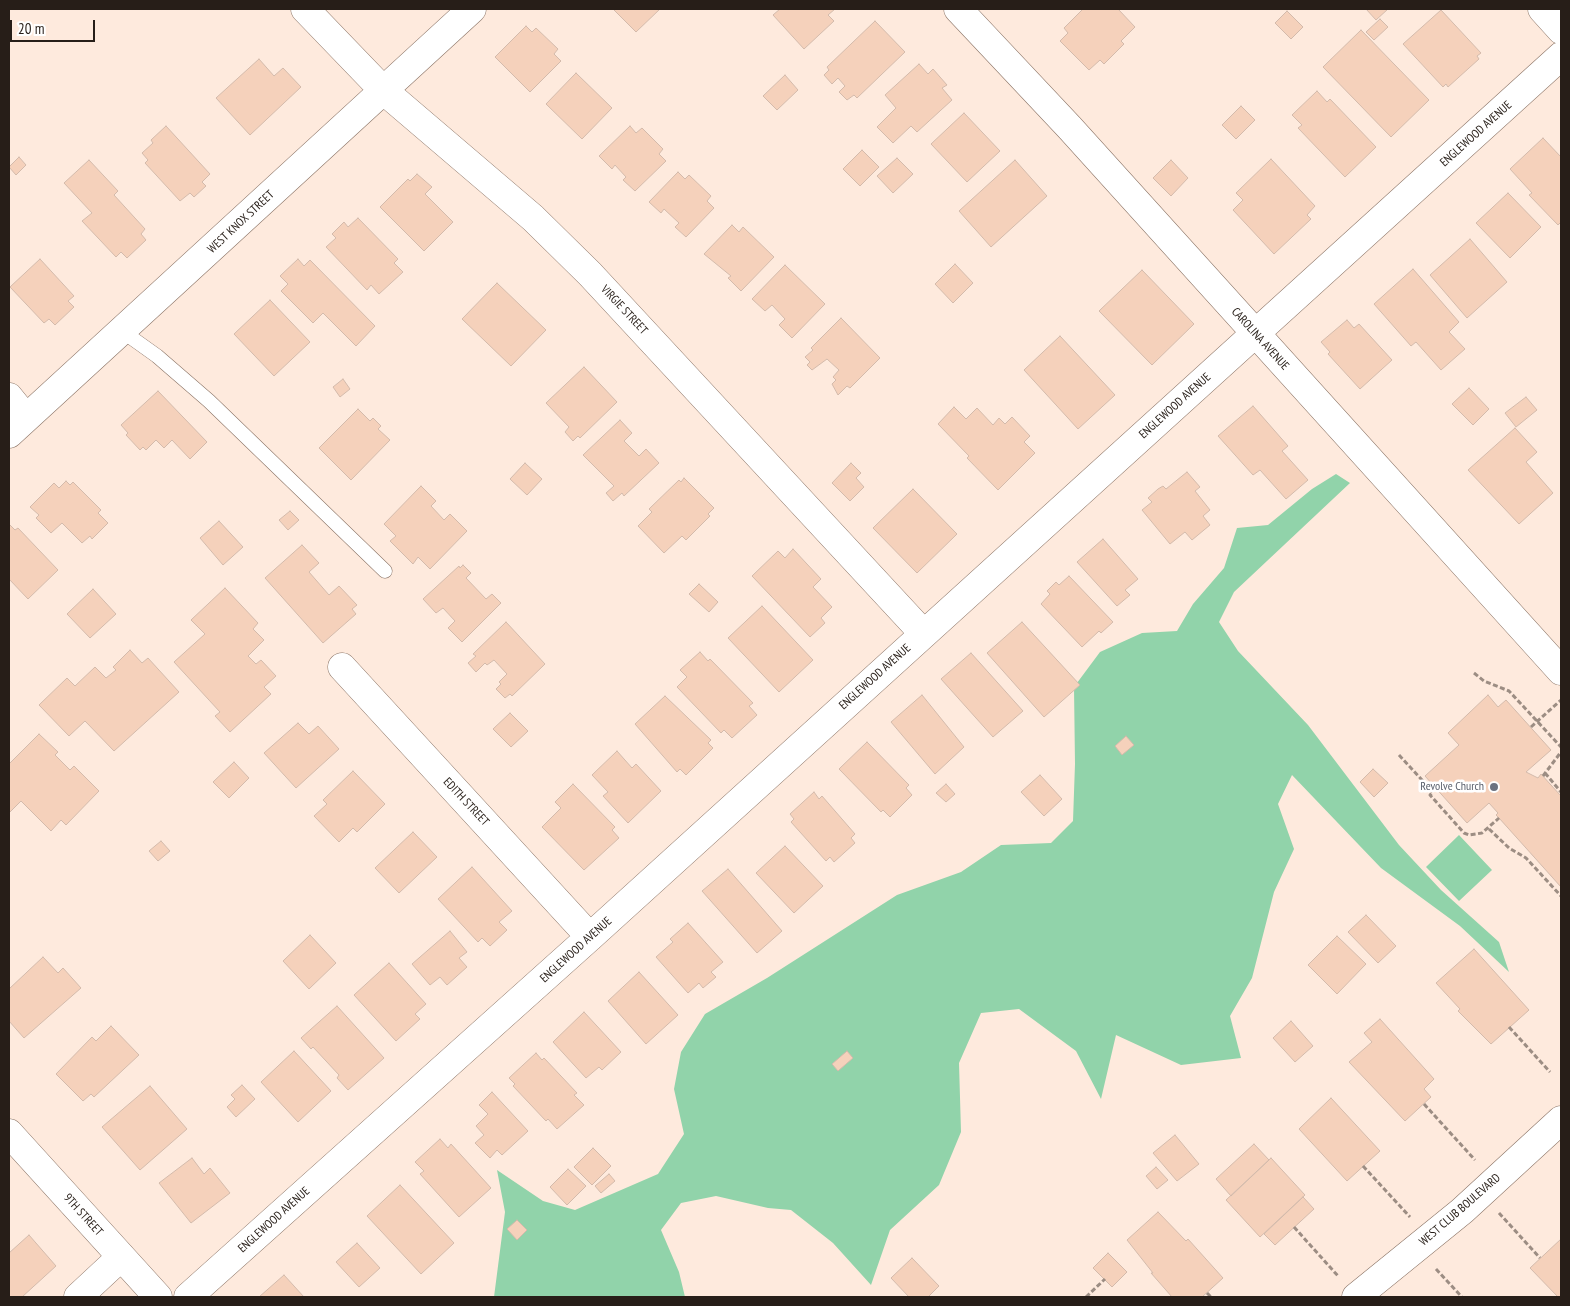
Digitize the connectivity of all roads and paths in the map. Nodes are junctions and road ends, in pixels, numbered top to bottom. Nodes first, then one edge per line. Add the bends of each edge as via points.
1 (305, 9) edge
2 (472, 9) edge
3 (958, 9) edge
4 (1542, 9) edge
5 (1561, 30) edge
6 (1561, 56) edge
7 (383, 90) junction
8 (122, 331) junction
9 (1255, 334) junction
10 (9, 397) edge
11 (18, 426) edge
12 (386, 571) dead end
13 (923, 633) junction
14 (342, 667) dead end
15 (1561, 671) edge
16 (1474, 673) dead end
17 (1561, 700) edge
18 (1537, 722) junction
19 (1531, 727) dead end
20 (1561, 747) edge
21 (1561, 752) edge
22 (1399, 755) dead end
23 (1561, 792) edge
24 (1499, 818) dead end
25 (1489, 829) junction
26 (1561, 896) edge
27 (590, 937) junction
28 (1509, 1027) dead end
29 (1550, 1072) dead end
30 (1424, 1104) dead end
31 (1561, 1120) edge
32 (9, 1133) edge
33 (1475, 1160) dead end
34 (1363, 1166) dead end
35 (1497, 1211) dead end
36 (1410, 1218) dead end
37 (1294, 1227) dead end
38 (121, 1257) junction
39 (1540, 1258) dead end
40 (1434, 1266) dead end
41 (1331, 1268) dead end
42 (1104, 1279) dead end
43 (1207, 1293) dead end
44 (78, 1297) edge
45 (158, 1297) edge
46 (188, 1297) edge
47 (1086, 1297) edge
48 (1211, 1297) edge
49 (1356, 1297) edge
50 (1462, 1297) edge

1 - 7 street, VIRGIE STREET
2 - 7 street, WEST KNOX STREET
3 - 9 street, CAROLINA AVENUE
4 - 5 street
6 - 9 street, ENGLEWOOD AVENUE
7 - 8 street, WEST KNOX STREET
7 - 13 street, VIRGIE STREET via 533,218 590,274
8 - 11 street, WEST KNOX STREET
8 - 12 lane via 209,401
9 - 13 street, ENGLEWOOD AVENUE
9 - 15 street, CAROLINA AVENUE
10 - 11 street
13 - 27 street, ENGLEWOOD AVENUE
14 - 27 street, EDITH STREET
16 - 18 path via 1484,681 1509,691
17 - 18 path
18 - 19 path
18 - 20 path
21 - 23 path via 1544,775
22 - 25 path via 1464,832 1475,835
24 - 25 path
25 - 26 path via 1509,848 1526,858
27 - 46 street, ENGLEWOOD AVENUE
28 - 29 path
30 - 33 path
31 - 49 street, WEST CLUB BOULEVARD via 1462,1211
32 - 38 street, 9TH STREET
34 - 36 path
35 - 39 path
37 - 41 path
38 - 44 street
38 - 45 street, 9TH STREET
40 - 50 path
42 - 47 path
43 - 48 path

